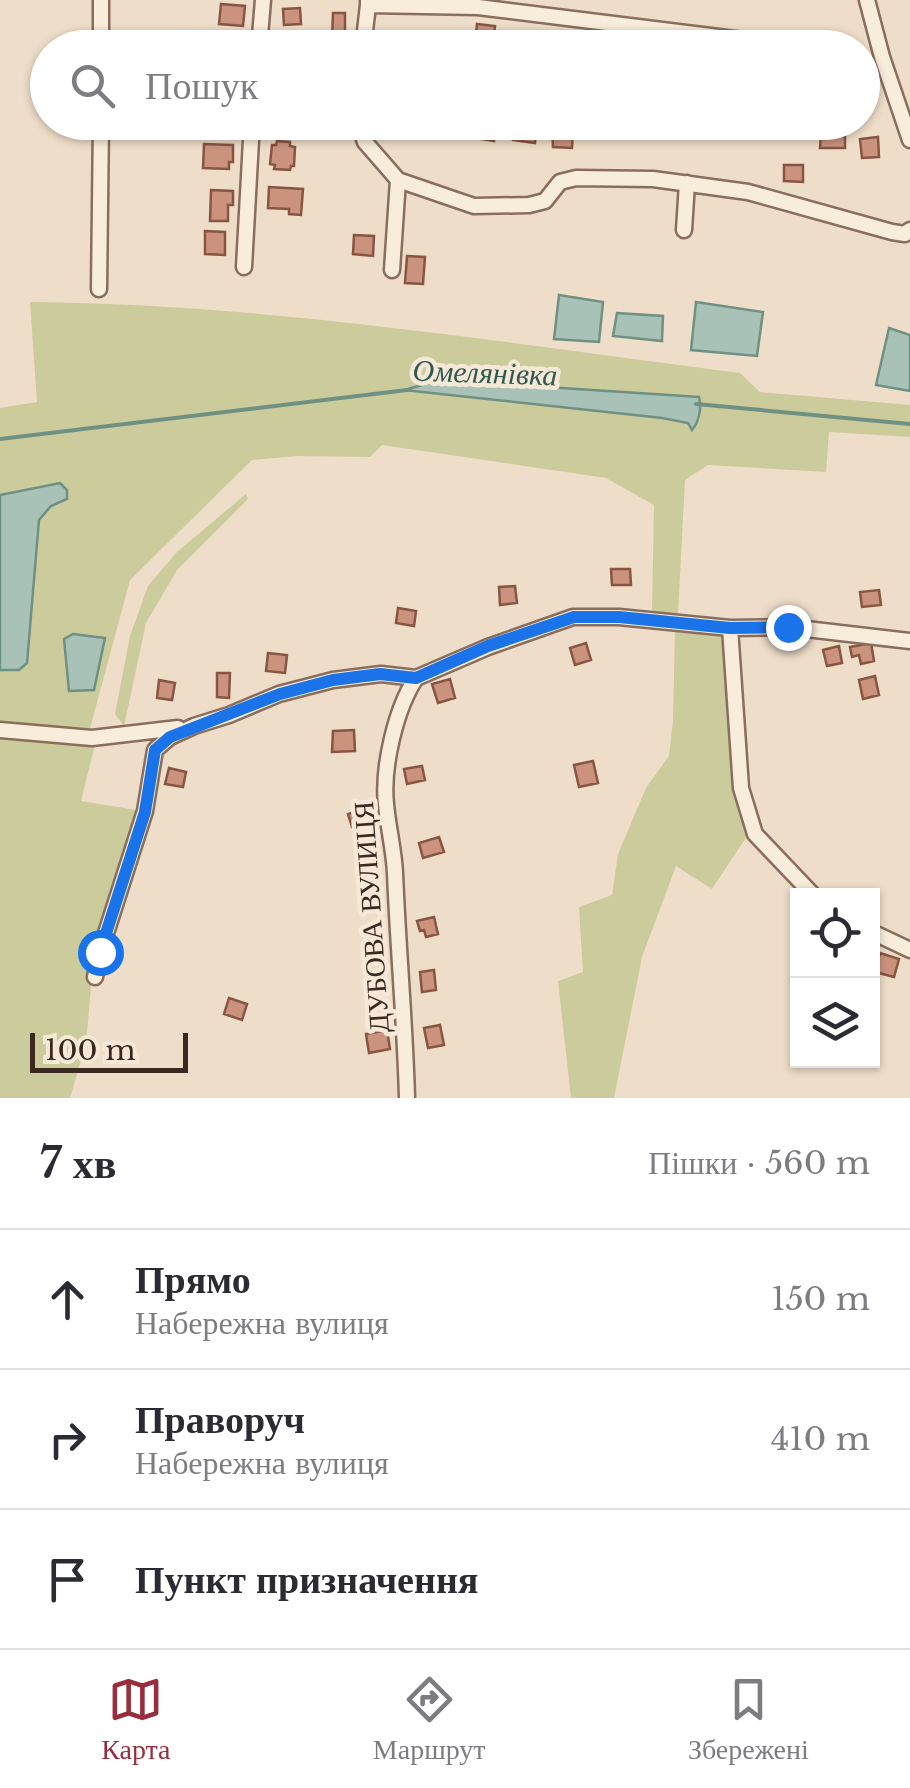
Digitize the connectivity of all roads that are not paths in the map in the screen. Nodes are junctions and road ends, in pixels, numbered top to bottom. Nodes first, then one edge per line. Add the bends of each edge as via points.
1 (101, 0) edge
2 (262, 0) edge
3 (867, 0) edge
4 (368, 2) edge
5 (101, 30) edge
6 (260, 30) edge
7 (366, 30) edge
8 (667, 30) edge
9 (875, 30) edge
10 (880, 49) edge
11 (882, 57) joint
12 (101, 140) edge
13 (251, 140) edge
14 (364, 140) edge
15 (910, 140) edge
16 (398, 180) junction
17 (687, 184) junction
18 (684, 230) dead end
19 (910, 230) edge
20 (244, 266) dead end
21 (392, 270) dead end
22 (99, 289) dead end
23 (730, 628) junction
24 (910, 640) edge
25 (416, 678) junction
26 (194, 726) junction
27 (0, 730) edge
28 (807, 888) edge
29 (880, 936) edge
30 (910, 950) edge
31 (95, 977) dead end
32 (407, 1098) edge

1 - 5 street
2 - 6 street
3 - 9 street
4 - 7 street
4 - 8 street via 478,6
10 - 11 street
11 - 15 street
12 - 22 street
13 - 20 street
14 - 16 street
16 - 17 street via 474,206 545,201 560,182 576,178
16 - 21 street
17 - 18 street
17 - 19 street via 748,192 892,232
23 - 24 street
23 - 25 street via 574,617
23 - 28 street via 741,788 756,834
25 - 26 street via 333,680
25 - 32 street, ДУБОВА ВУЛИЦЯ via 392,746 386,800
26 - 27 street via 92,738
26 - 31 street via 155,750 145,812
29 - 30 street

